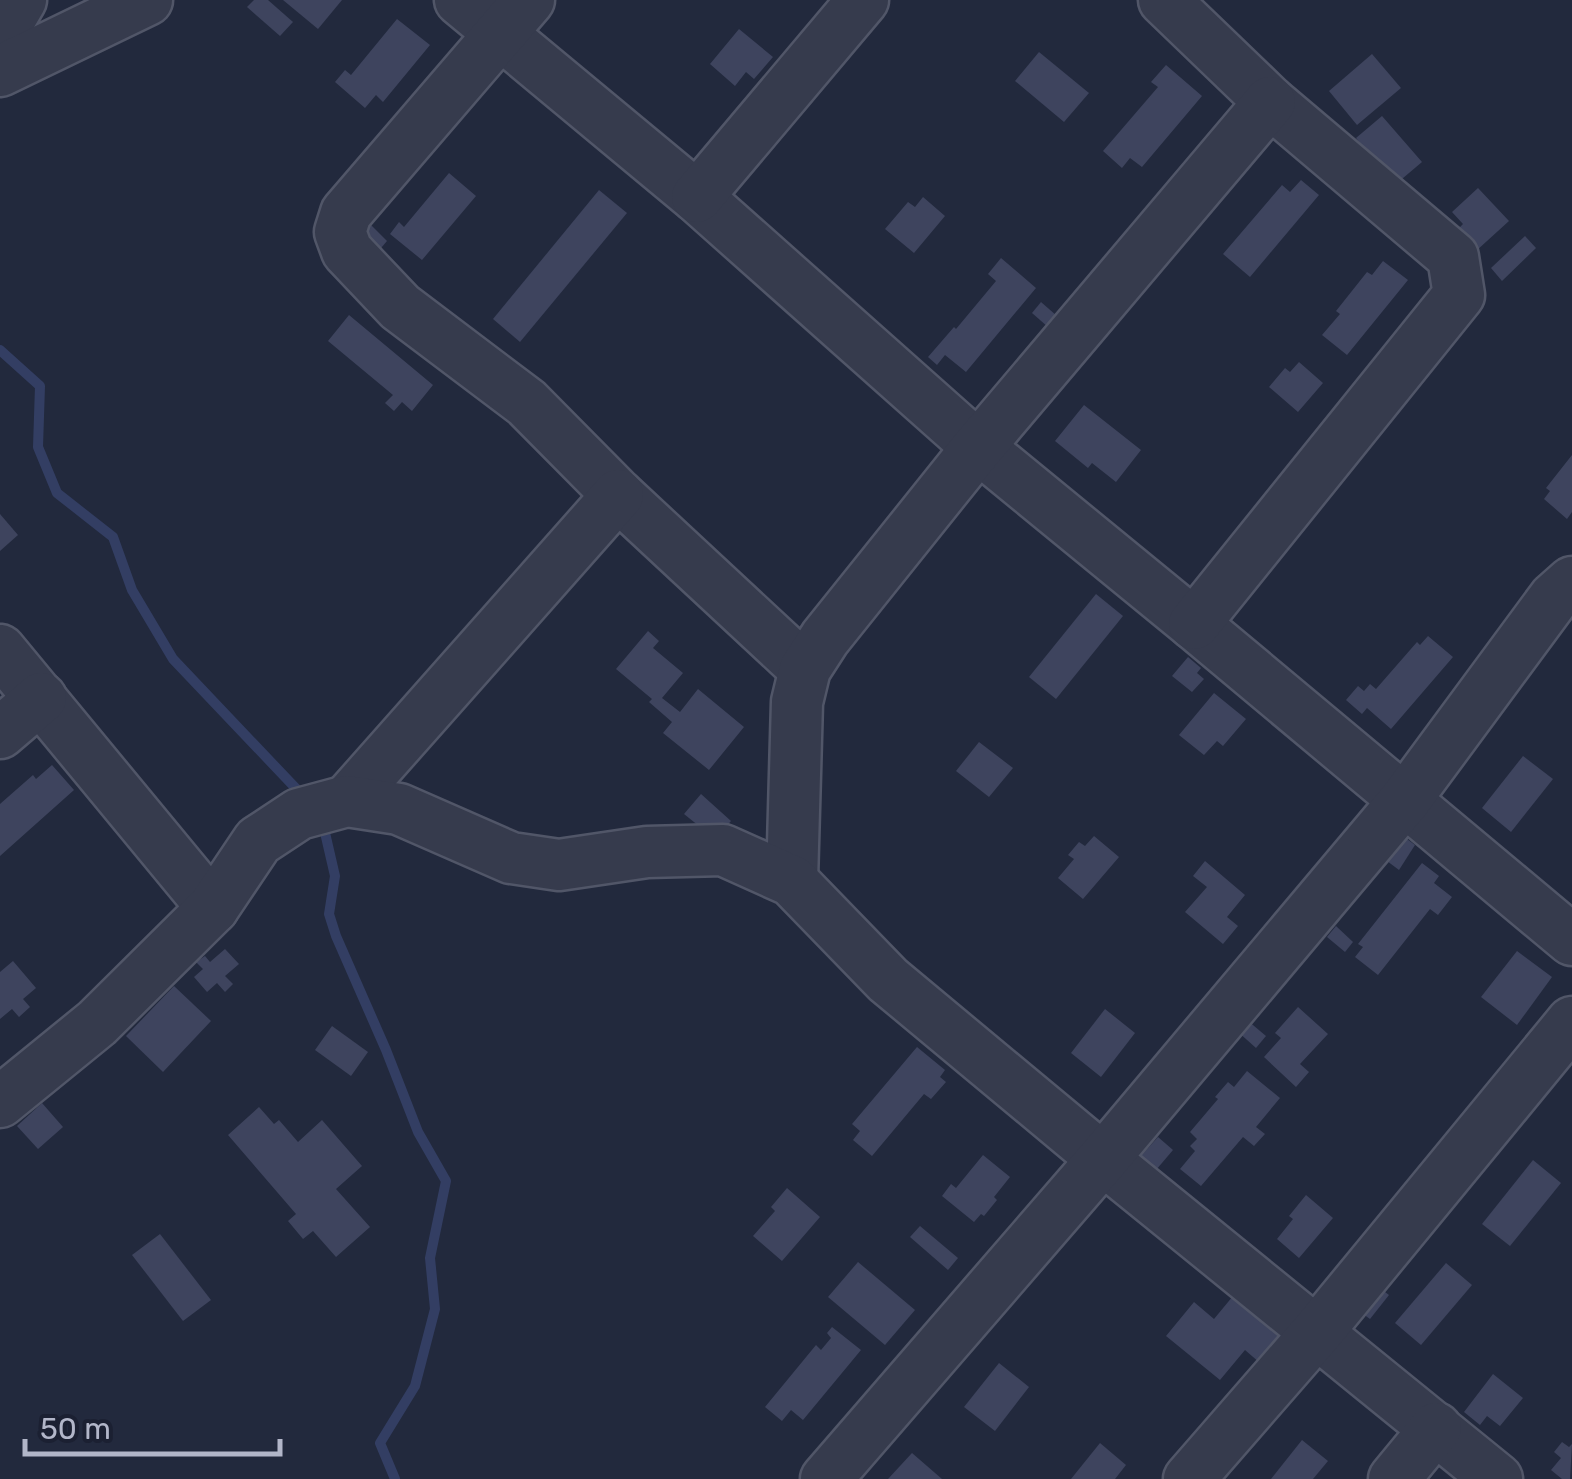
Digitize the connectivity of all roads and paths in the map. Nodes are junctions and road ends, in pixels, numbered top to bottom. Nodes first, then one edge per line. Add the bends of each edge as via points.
1 (21, 0) edge
2 (147, 0) edge
3 (460, 0) edge
4 (863, 0) edge
5 (1164, 0) edge
6 (514, 17) edge
7 (0, 36) edge
8 (0, 71) edge
9 (1270, 102) junction
10 (697, 197) junction
11 (978, 447) junction
12 (618, 495) junction
13 (1572, 582) edge
14 (1194, 624) junction
15 (0, 650) edge
16 (805, 669) junction
17 (41, 698) junction
18 (0, 733) edge
19 (1405, 800) junction
20 (326, 806) junction
21 (792, 880) junction
22 (213, 908) junction
23 (1572, 940) edge
24 (1572, 1022) edge
25 (0, 1102) edge
26 (1103, 1159) junction
27 (1317, 1332) junction
28 (1436, 1428) junction
29 (826, 1479) edge
30 (1189, 1479) edge
31 (1394, 1479) edge
32 (1497, 1479) edge

1 - 7 street
2 - 8 street
3 - 6 street
4 - 10 street
5 - 9 street
6 - 10 street
6 - 12 street via 346,213 340,232 346,251 400,307 526,404
9 - 11 street
9 - 14 street via 1453,256 1459,296
10 - 11 street
11 - 14 street
11 - 16 street
12 - 16 street
12 - 20 street
13 - 19 street
14 - 19 street
15 - 17 street
16 - 21 street via 796,702
17 - 18 street
17 - 22 street
19 - 23 street
19 - 26 street
20 - 21 street via 399,809 511,858 560,865 723,850
20 - 22 street via 258,840
21 - 26 street via 888,980
22 - 25 street via 98,1023
24 - 27 street
26 - 27 street
26 - 29 street
27 - 28 street
27 - 30 street
28 - 31 street
28 - 32 street

